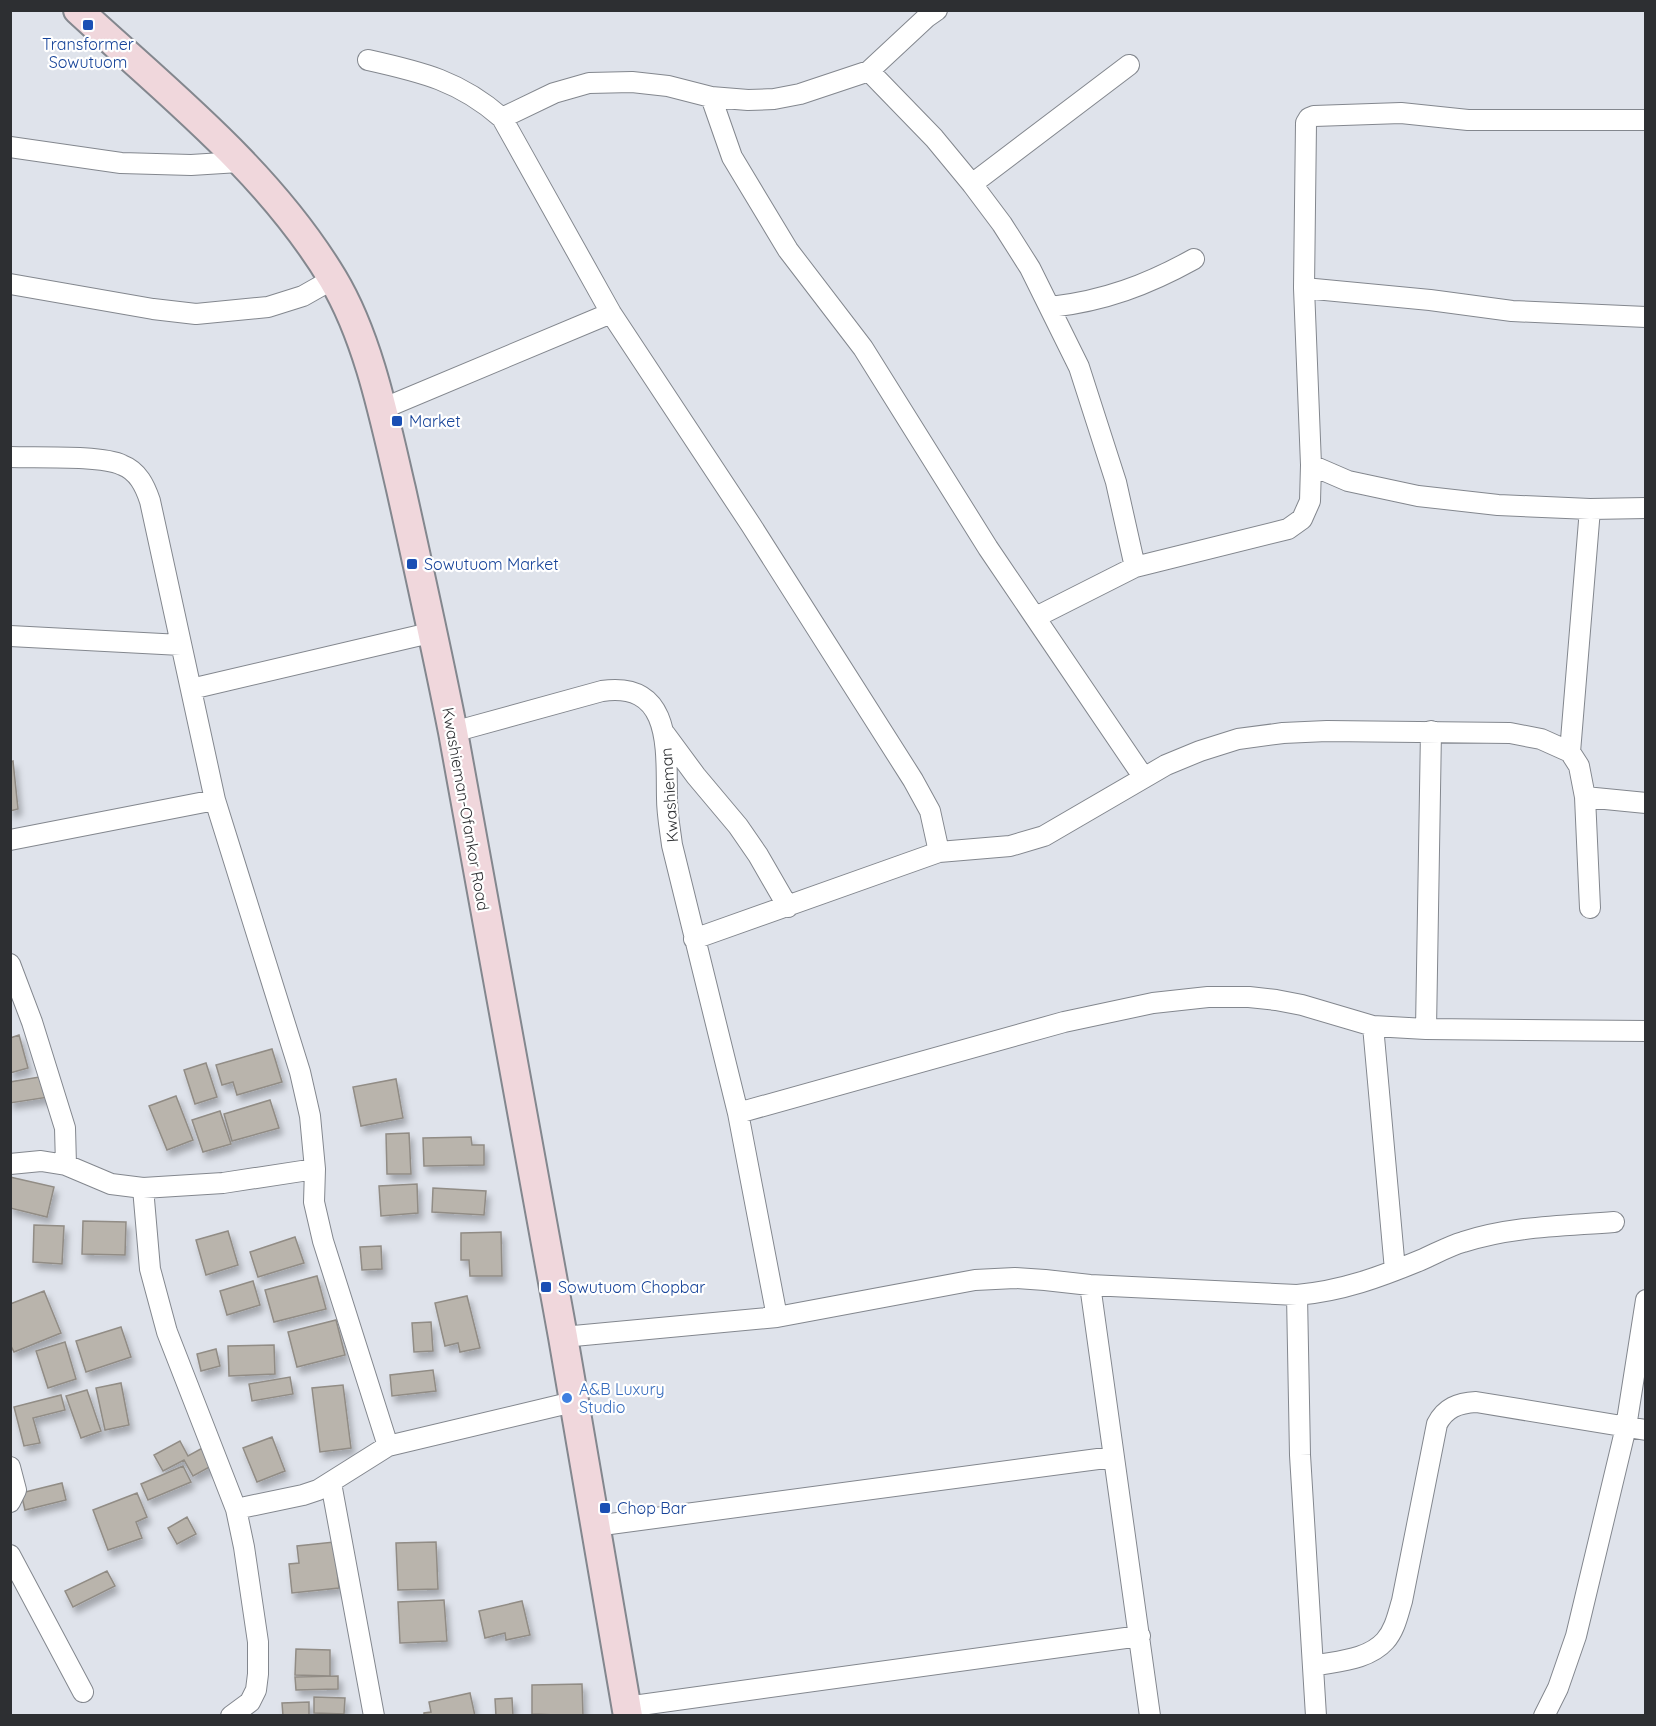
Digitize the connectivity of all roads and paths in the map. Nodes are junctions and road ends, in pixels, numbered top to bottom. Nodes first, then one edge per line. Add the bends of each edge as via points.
1 (78, 10) edge
2 (928, 13) edge
3 (368, 60) dead end
4 (1129, 65) dead end
5 (869, 71) junction
6 (711, 97) junction
7 (502, 118) junction
8 (1646, 120) edge
9 (10, 147) edge
10 (239, 162) junction
11 (972, 184) junction
12 (1194, 259) dead end
13 (333, 279) junction
14 (10, 284) edge
15 (1304, 288) junction
16 (1051, 307) junction
17 (611, 313) junction
18 (1646, 317) edge
19 (382, 409) junction
20 (10, 457) edge
21 (1311, 465) junction
22 (1646, 508) edge
23 (1590, 509) junction
24 (1135, 567) junction
25 (1036, 617) junction
26 (434, 632) junction
27 (10, 636) edge
28 (181, 645) junction
29 (191, 689) junction
30 (1431, 731) junction
31 (453, 732) junction
32 (665, 734) junction
33 (1570, 752) junction
34 (1144, 778) junction
35 (1585, 797) junction
36 (215, 800) junction
37 (1646, 803) edge
38 (10, 840) edge
39 (939, 852) junction
40 (788, 907) junction
41 (1590, 908) dead end
42 (694, 939) junction
43 (10, 964) edge
44 (1373, 1026) junction
45 (1426, 1029) junction
46 (1646, 1031) edge
47 (738, 1113) junction
48 (10, 1164) edge
49 (66, 1165) junction
50 (315, 1169) junction
51 (143, 1188) junction
52 (1614, 1222) dead end
53 (1395, 1270) junction
54 (1090, 1285) junction
55 (1297, 1295) junction
56 (1646, 1300) edge
57 (777, 1317) junction
58 (563, 1337) junction
59 (573, 1402) junction
60 (1636, 1429) edge
61 (388, 1446) junction
62 (1113, 1457) junction
63 (10, 1467) edge
64 (331, 1483) junction
65 (10, 1502) edge
66 (236, 1509) junction
67 (595, 1526) junction
68 (10, 1555) edge
69 (1140, 1636) junction
70 (1314, 1666) junction
71 (83, 1692) dead end
72 (627, 1711) edge
73 (231, 1716) edge
74 (374, 1716) edge
75 (1150, 1716) edge
76 (1316, 1716) edge
77 (1544, 1716) edge

1 - 10 main road, Kwashieman-Ofankor Road via 197,118
2 - 5 street
3 - 7 street via 433,76 461,89
4 - 11 street
5 - 6 street via 774,99
5 - 11 street
6 - 7 street via 668,86 589,83 554,93
6 - 25 street via 732,157 754,196 788,250 863,348 988,548
7 - 17 street
8 - 15 street via 1468,120 1401,113 1309,118
9 - 10 street via 130,164
10 - 13 main road, Kwashieman-Ofankor Road via 279,206
11 - 16 street via 1030,268
12 - 16 street via 1134,288 1078,304
13 - 14 street via 303,296 268,307 196,314
13 - 19 main road, Kwashieman-Ofankor Road via 348,308
15 - 18 street via 1512,311
15 - 21 street
16 - 24 street via 1079,367 1096,419 1116,482
17 - 19 street
17 - 39 street via 914,780 930,811
19 - 26 main road, Kwashieman-Ofankor Road
20 - 28 street via 100,460 122,464 134,473 150,501
21 - 23 street via 1348,481 1418,496
21 - 24 street via 1310,501 1306,512 1288,529
22 - 23 street
23 - 33 street
24 - 25 street
25 - 34 street
26 - 29 street
26 - 31 main road, Kwashieman-Ofankor Road
27 - 28 street
28 - 29 street
29 - 36 street
30 - 33 street via 1510,733 1541,739
30 - 34 street via 1327,731 1238,739 1166,765
30 - 45 street
31 - 32 street, Kwashieman via 616,689 643,698 660,720
31 - 58 main road, Kwashieman-Ofankor Road
32 - 40 street via 738,826
32 - 42 street, Kwashieman via 672,845
33 - 35 street via 1579,766
34 - 39 street via 1044,836 1010,846
35 - 37 street
35 - 41 street
36 - 38 street
36 - 50 street via 300,1072 310,1116
39 - 40 street
40 - 42 street
42 - 47 street, Kwashieman
43 - 49 street via 65,1128
44 - 45 street
44 - 47 street via 1302,1005 1249,997 1153,1003 1064,1022
44 - 53 street
45 - 46 street
47 - 57 street, Kwashieman
48 - 49 street via 41,1161
49 - 51 street via 111,1184
50 - 51 street via 223,1183
50 - 61 street via 314,1202 323,1241
51 - 66 street via 150,1269 167,1332
52 - 53 street via 1518,1229 1463,1242
53 - 55 street via 1353,1286
54 - 55 street
54 - 57 street via 1015,1278 975,1280
54 - 62 street
55 - 70 street via 1298,1406
56 - 60 street
57 - 58 street
58 - 59 main road, Kwashieman-Ofankor Road
59 - 61 street
59 - 67 main road, Kwashieman-Ofankor Road
60 - 70 street via 1476,1402 1462,1402 1449,1408 1437,1424 1395,1623 1386,1640 1375,1649
60 - 77 street via 1576,1636
61 - 64 street
62 - 67 street
62 - 69 street
63 - 65 street via 16,1490
64 - 66 street via 303,1495
64 - 74 street
66 - 73 street via 259,1659 256,1690 250,1702
67 - 72 main road, Kwashieman-Ofankor Road
68 - 71 street
69 - 72 street
69 - 75 street
70 - 76 street

